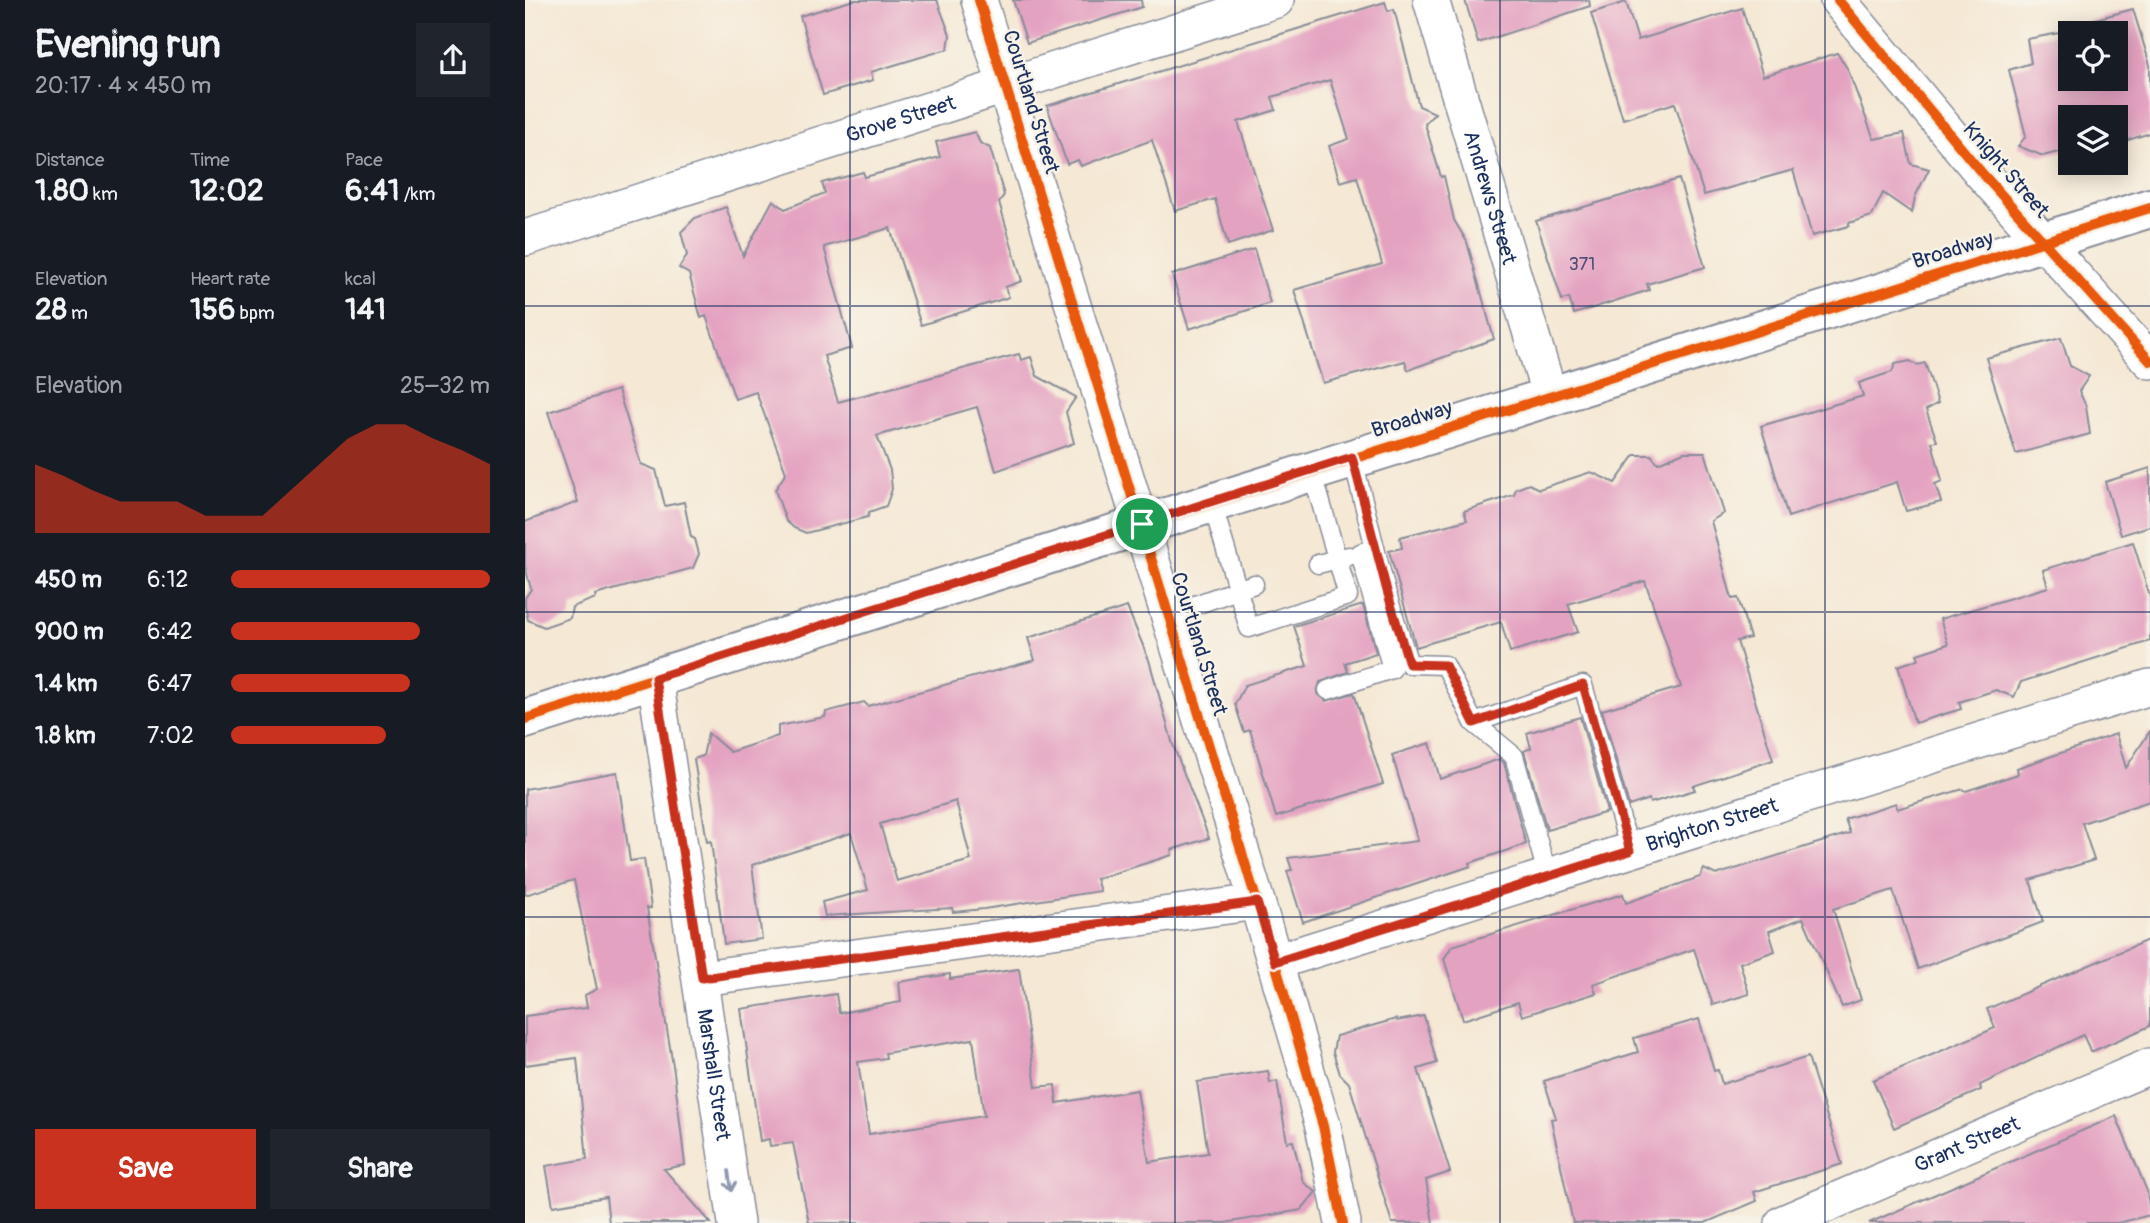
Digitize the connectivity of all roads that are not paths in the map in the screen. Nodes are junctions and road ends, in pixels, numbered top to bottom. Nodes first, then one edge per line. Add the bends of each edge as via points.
1 (979, 0) edge
2 (1276, 0) edge
3 (1431, 0) edge
4 (1838, 0) edge
5 (1005, 85) junction
6 (2150, 208) edge
7 (525, 238) edge
8 (2043, 242) junction
9 (2150, 361) edge
10 (1550, 397) junction
11 (1352, 457) junction
12 (1312, 472) junction
13 (1212, 503) junction
14 (1142, 524) junction
15 (1367, 551) junction
16 (1337, 559) junction
17 (1318, 564) dead end
18 (1254, 584) dead end
19 (1238, 592) junction
20 (1170, 614) junction
21 (655, 678) junction
22 (2150, 687) edge
23 (1328, 690) dead end
24 (525, 719) edge
25 (1474, 723) junction
26 (1630, 851) junction
27 (1548, 877) junction
28 (1257, 902) junction
29 (1275, 962) junction
30 (702, 978) junction
31 (2150, 1066) edge
32 (736, 1223) edge
33 (1343, 1223) edge
34 (1783, 1223) edge

1 - 5 street, Courtland Street
2 - 5 street, Grove Street
3 - 10 street, Andrews Street
4 - 8 street, Knight Street
5 - 7 street, Grove Street
5 - 14 street, Courtland Street
6 - 8 main road, Broadway
8 - 9 street, Knight Street
8 - 10 main road, Broadway
10 - 11 main road, Broadway
11 - 12 main road, Broadway
11 - 15 lane
12 - 13 main road, Broadway
12 - 16 lane
13 - 14 main road, Broadway
13 - 19 lane
14 - 20 street, Courtland Street
14 - 21 main road, Broadway
15 - 16 lane
15 - 23 lane via 1392,669
15 - 25 lane via 1409,664 1445,665
16 - 17 lane
16 - 19 lane via 1348,597 1249,628
18 - 19 lane
19 - 20 lane
20 - 28 street, Courtland Street
21 - 24 main road, Broadway
21 - 30 street, Marshall Street
22 - 26 street, Brighton Street
25 - 26 lane via 1583,685
25 - 27 lane via 1514,755
26 - 27 street, Brighton Street
27 - 29 street, Brighton Street
28 - 29 street, Courtland Street
28 - 30 street
29 - 33 street, Courtland Street via 1323,1126
30 -> 32 street, Marshall Street
31 - 34 street, Grant Street

